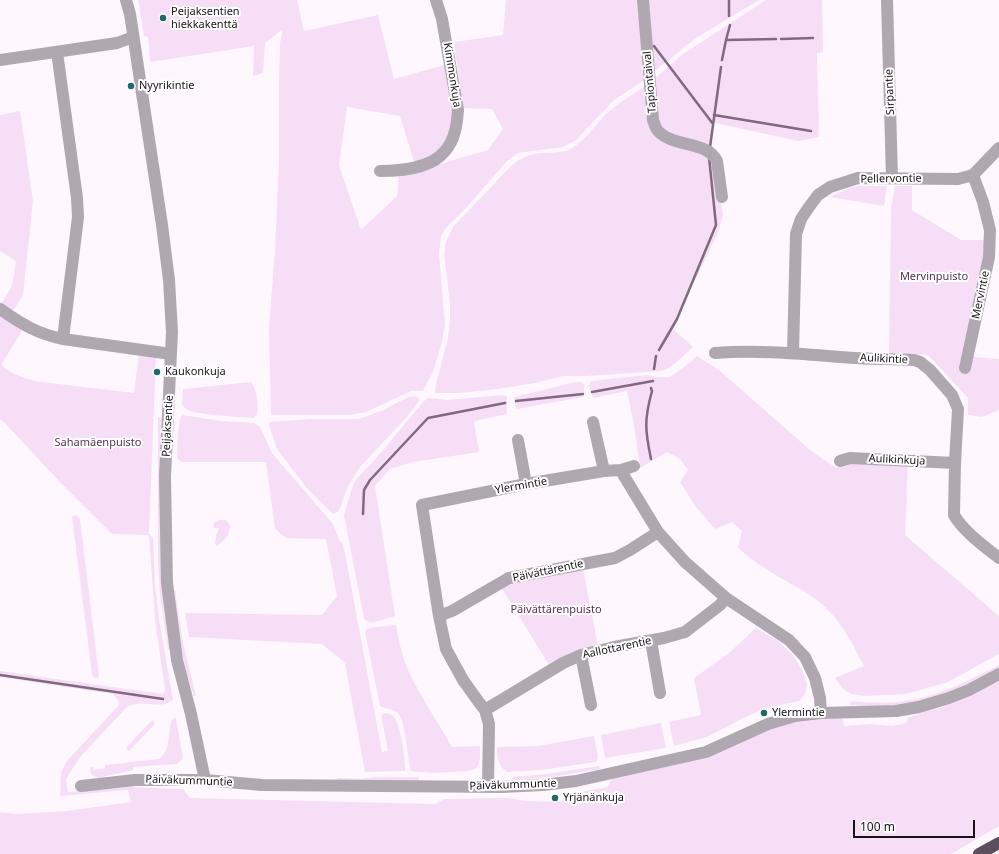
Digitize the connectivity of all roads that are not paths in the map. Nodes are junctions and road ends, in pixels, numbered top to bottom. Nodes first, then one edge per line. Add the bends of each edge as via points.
1 (126, 0) edge
2 (436, 0) edge
3 (643, 0) edge
4 (890, 4) edge
5 (133, 37) junction
6 (57, 52) junction
7 (0, 60) edge
8 (999, 148) edge
9 (380, 170) dead end
10 (973, 175) junction
11 (892, 178) junction
12 (722, 197) dead end
13 (0, 309) edge
14 (63, 338) junction
15 (715, 352) dead end
16 (793, 353) junction
17 (171, 354) junction
18 (965, 368) dead end
19 (594, 422) dead end
20 (518, 440) dead end
21 (840, 461) dead end
22 (955, 463) junction
23 (634, 466) dead end
24 (621, 470) junction
25 (604, 471) junction
26 (526, 484) junction
27 (658, 532) junction
28 (999, 558) edge
29 (726, 598) junction
30 (439, 616) junction
31 (651, 640) junction
32 (581, 655) junction
33 (999, 674) edge
34 (660, 693) dead end
35 (591, 706) dead end
36 (485, 710) junction
37 (821, 713) junction
38 (205, 780) junction
39 (81, 786) dead end
40 (488, 786) junction
41 (999, 843) edge
42 (979, 854) edge

1 - 5 street, Peijaksentie
2 - 9 street, Kimmonkuja via 442,19 458,110 454,135 446,151 433,160 417,167
3 - 12 street, Tapiontaival via 653,120 658,131 666,137 709,151 714,156
4 - 11 street, Sirpantie
5 - 6 street via 117,43
5 - 17 street, Peijaksentie via 169,280 172,308
6 - 7 street
6 - 14 street via 78,217
8 - 10 street
10 - 11 street, Pellervontie via 958,179
10 - 18 street, Mervintie via 990,230 989,257
11 - 16 street, Pellervontie via 858,178 830,187 818,195 801,219 796,234
13 - 14 street via 32,330
14 - 17 street
15 - 16 street, Aulikintie
16 - 22 street, Aulikintie via 920,362 955,400 958,409
17 - 38 street, Peijaksentie via 165,476 167,583 177,660
19 - 25 street
20 - 26 street
21 - 22 street, Aulikinkuja via 850,458
22 - 28 street, Aulikintie via 954,515 965,529
23 - 24 street, Ylermintie
24 - 25 street, Ylermintie
24 - 27 street
25 - 26 street, Ylermintie
26 - 30 street, Ylermintie via 422,505
27 - 29 street via 685,562
27 - 30 street, Päivättärentie via 615,558 509,578
29 - 31 street, Aallottarentie via 689,630
29 - 37 street via 789,640 805,657 815,678
30 - 36 street via 446,649 463,680
31 - 32 street, Aallottarentie
31 - 34 street
32 - 35 street
32 - 36 street, Aallottarentie via 563,663
33 - 37 street, Päiväkummuntie via 969,690 919,707 896,711
36 - 40 street via 488,724
37 - 40 street, Päiväkummuntie via 795,716 768,724 706,752 604,776 543,785
38 - 39 street, Päiväkummuntie via 135,780
38 - 40 street, Päiväkummuntie via 262,785
41 - 42 highway

